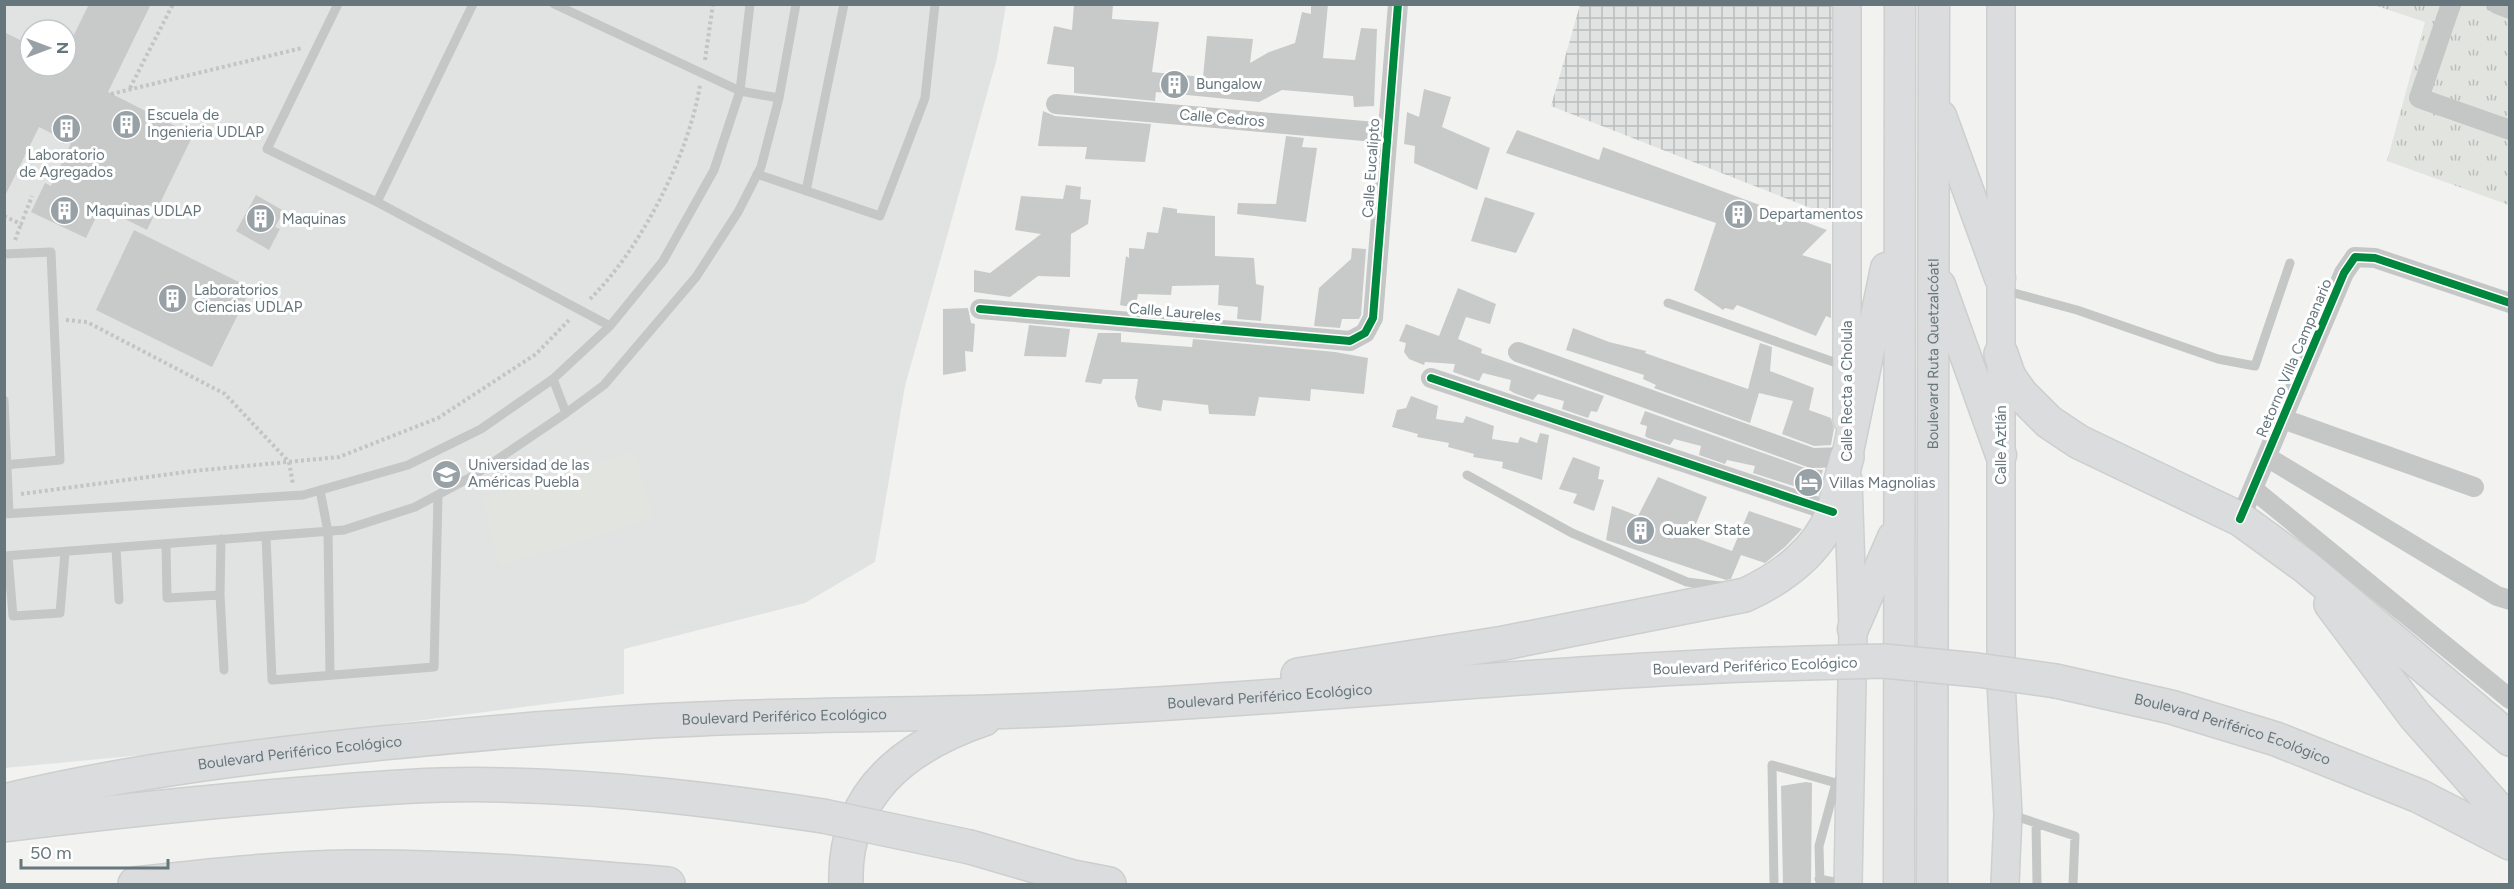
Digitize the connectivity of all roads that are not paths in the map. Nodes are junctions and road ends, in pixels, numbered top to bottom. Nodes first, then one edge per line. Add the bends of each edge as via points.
1 (338, 4) edge
2 (473, 4) edge
3 (554, 4) edge
4 (750, 4) edge
5 (796, 4) edge
6 (844, 4) edge
7 (935, 4) edge
8 (1398, 4) edge
9 (1847, 4) edge
10 (1900, 4) edge
11 (1934, 4) edge
12 (1951, 4) edge
13 (2001, 4) edge
14 (2451, 4) edge
15 (2497, 4) edge
16 (2510, 9) edge
17 (1934, 57) junction
18 (740, 91) junction
19 (1934, 97) junction
20 (779, 98) junction
21 (1056, 104) dead end
22 (2510, 130) edge
23 (1387, 133) junction
24 (757, 174) junction
25 (806, 191) junction
26 (376, 202) junction
27 (1899, 203) junction
28 (4, 254) edge
29 (2290, 263) dead end
30 (1933, 266) junction
31 (2000, 284) junction
32 (1668, 303) dead end
33 (2510, 303) edge
34 (980, 309) dead end
35 (610, 326) junction
36 (1365, 333) joint
37 (1518, 352) dead end
38 (2001, 354) junction
39 (1847, 367) junction
40 (1431, 378) dead end
41 (553, 379) junction
42 (4, 400) edge
43 (566, 413) junction
44 (2283, 418) junction
45 (2001, 455) junction
46 (1847, 457) junction
47 (2266, 457) junction
48 (6, 466) edge
49 (1467, 475) dead end
50 (2474, 487) dead end
51 (2253, 489) junction
52 (320, 490) junction
53 (438, 495) junction
54 (1833, 512) junction
55 (7, 514) edge
56 (2240, 519) junction
57 (1898, 526) junction
58 (328, 532) junction
59 (266, 536) junction
60 (220, 539) junction
61 (166, 544) junction
62 (116, 548) junction
63 (65, 552) junction
64 (6, 556) edge
65 (2306, 567) junction
66 (1745, 585) junction
67 (220, 595) junction
68 (119, 600) dead end
69 (2510, 600) edge
70 (1853, 629) junction
71 (224, 670) dead end
72 (330, 675) junction
73 (2510, 699) edge
74 (1128, 706) junction
75 (1006, 712) junction
76 (2510, 739) edge
77 (1843, 779) junction
78 (4, 801) edge
79 (2008, 814) junction
80 (2036, 823) junction
81 (2510, 824) edge
82 (4, 825) edge
83 (2510, 843) edge
84 (1820, 882) edge
85 (135, 885) edge
86 (668, 885) edge
87 (846, 885) edge
88 (1109, 885) edge
89 (1774, 885) edge
90 (1846, 885) edge
91 (1899, 885) edge
92 (1932, 885) edge
93 (2006, 885) edge
94 (2037, 885) edge
95 (2073, 885) edge

1 - 26 lane via 267,149
2 - 26 lane
3 - 18 lane
4 - 18 lane
5 - 20 lane
6 - 25 lane
7 - 25 lane via 925,98 880,216
8 - 23 street, Calle Eucalipto
9 - 39 main road, Calle Recta a Cholula
10 - 27 main road
11 - 17 main road, Boulevard Ruta Quetzalcóatl
12 - 17 main road
13 - 31 main road, Calle Aztlán
14 - 22 street via 2419,98
15 - 16 street
17 - 19 main road, Boulevard Ruta Quetzalcóatl
18 - 20 lane
18 - 35 lane via 714,170 663,261
19 - 30 main road, Boulevard Ruta Quetzalcóatl
19 - 31 main road
20 - 24 lane
21 - 23 street, Calle Cedros
23 - 36 street, Calle Eucalipto via 1373,318
24 - 25 lane
24 - 43 lane via 738,212 696,277 604,385
26 - 35 lane
27 - 46 main road
27 - 57 main road
28 - 48 lane via 51,252 60,460
29 - 31 lane via 2255,366 2218,359
30 - 45 main road
30 - 92 main road, Boulevard Ruta Quetzalcóatl
31 - 38 main road, Calle Aztlán
32 - 39 lane
33 - 44 street, Retorno Villa Campanario via 2375,258 2355,257 2344,273
34 - 36 street, Calle Laureles via 1350,341
35 - 41 lane
37 - 46 street via 1812,458
38 - 45 main road, Calle Aztlán
38 - 56 highway via 2009,377 2021,394 2063,433
39 - 46 main road, Calle Recta a Cholula
40 - 54 street
41 - 43 lane
41 - 52 lane via 481,429 408,465
42 - 48 lane
43 - 53 lane
44 - 47 street, Retorno Villa Campanario
44 - 50 street
45 - 79 main road, Calle Aztlán via 2001,682
46 - 54 highway
46 - 70 main road, Calle Recta a Cholula
47 - 51 street, Retorno Villa Campanario
47 - 69 street via 2497,596
48 - 55 lane
49 - 66 lane via 1572,533 1687,582 1715,587
51 - 56 street, Retorno Villa Campanario
51 - 73 street
52 - 55 lane via 295,495
52 - 58 lane
53 - 58 lane via 415,507
53 - 72 lane via 434,667
54 - 66 highway via 1811,548 1781,576
56 - 65 highway
57 - 70 main road
57 - 91 main road
58 - 59 lane
58 - 72 lane
59 - 60 lane
59 - 72 lane via 272,680
60 - 61 lane
60 - 67 lane
61 - 62 lane
61 - 67 lane via 167,598
62 - 63 lane
62 - 68 lane
63 - 64 lane
63 - 64 lane via 60,613 13,616
65 - 76 highway
65 - 81 highway via 2415,716
66 - 74 highway via 1726,601 1504,643 1218,687
67 - 71 lane
70 - 77 main road, Calle Recta a Cholula
74 - 75 highway, Boulevard Periférico Ecológico
74 - 83 highway, Boulevard Periférico Ecológico, bridge via 1697,666 1884,661 2056,681 2171,707 2276,739 2419,796
75 - 78 highway, Boulevard Periférico Ecológico via 554,726 222,761
75 - 87 highway via 935,741 883,776 870,792 852,829
77 - 84 lane via 1819,846
77 - 89 lane via 1772,765
77 - 90 main road, Calle Recta a Cholula
79 - 80 lane
79 - 93 main road, Calle Aztlán
80 - 94 lane
80 - 95 lane via 2075,836
82 - 88 highway, bridge via 249,798 383,788 500,785 600,789 823,816 970,847
84 - 90 lane
85 - 86 highway via 231,873 348,867 493,870

